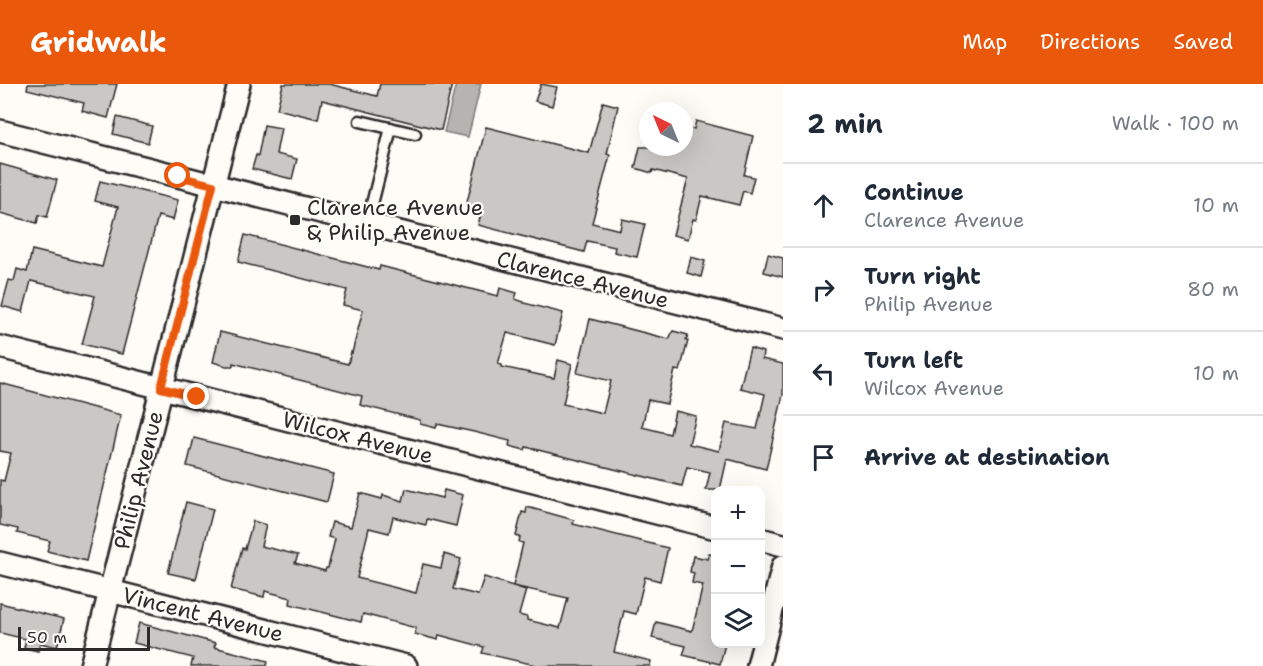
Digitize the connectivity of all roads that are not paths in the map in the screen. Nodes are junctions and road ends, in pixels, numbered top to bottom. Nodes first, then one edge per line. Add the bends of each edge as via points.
1 (239, 84) edge
2 (360, 121) dead end
3 (391, 128) junction
4 (0, 131) edge
5 (415, 134) dead end
6 (213, 185) junction
7 (367, 224) junction
8 (783, 329) edge
9 (0, 347) edge
10 (161, 388) junction
11 (711, 527) edge
12 (764, 540) edge
13 (783, 545) edge
14 (0, 563) edge
15 (783, 566) edge
16 (110, 591) junction
17 (91, 666) edge
18 (406, 666) edge
19 (758, 666) edge

1 - 6 street, Philip Avenue
2 - 3 lane
3 - 5 lane
3 - 7 lane
4 - 6 street, Clarence Avenue
6 - 7 street, Clarence Avenue
6 - 10 street, Philip Avenue
7 - 8 street, Clarence Avenue
9 - 10 street, Wilcox Avenue
10 - 11 street, Wilcox Avenue
10 - 16 street, Philip Avenue
12 - 13 street
14 - 16 street, Vincent Avenue
15 - 19 street
16 - 17 street, Philip Avenue
16 - 18 street, Vincent Avenue

